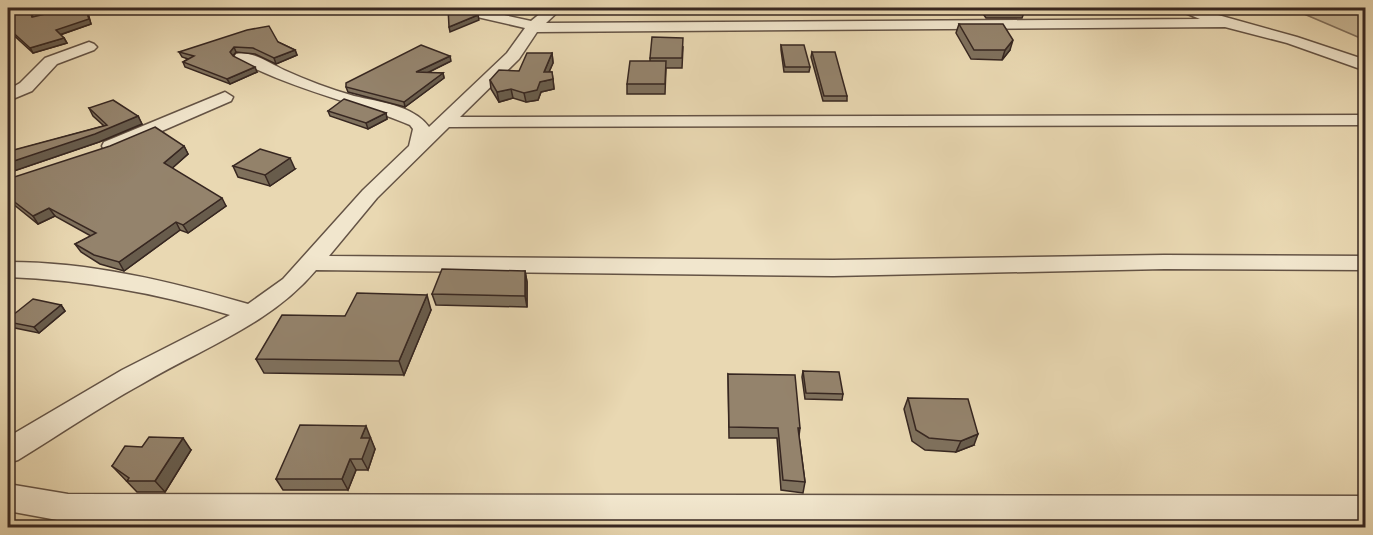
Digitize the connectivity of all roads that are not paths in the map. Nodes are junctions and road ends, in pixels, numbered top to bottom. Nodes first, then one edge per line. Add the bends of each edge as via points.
1 (456, 8) edge
2 (555, 8) edge
3 (1180, 8) edge
4 (1226, 23) junction
5 (533, 27) junction
6 (89, 47) dead end
7 (242, 57) dead end
8 (1365, 66) edge
9 (8, 96) edge
10 (225, 97) dead end
11 (1365, 120) edge
12 (443, 122) junction
13 (418, 145) junction
14 (92, 153) edge
15 (312, 263) junction
16 (1365, 263) edge
17 (8, 269) edge
18 (251, 312) junction
19 (8, 451) edge
20 (8, 497) edge
21 (1365, 510) edge

1 - 5 street
2 - 5 street
3 - 4 street
4 - 5 street
4 - 8 street via 1292,40
5 - 12 street via 513,56
6 - 9 street via 51,61 26,87
7 - 13 street via 286,77 416,121 422,129
10 - 14 street
11 - 12 street
12 - 13 street
13 - 15 street
15 - 16 street via 833,268
15 - 18 street via 291,285
17 - 18 street via 116,277
18 - 19 street via 131,377
20 - 21 street via 68,508

